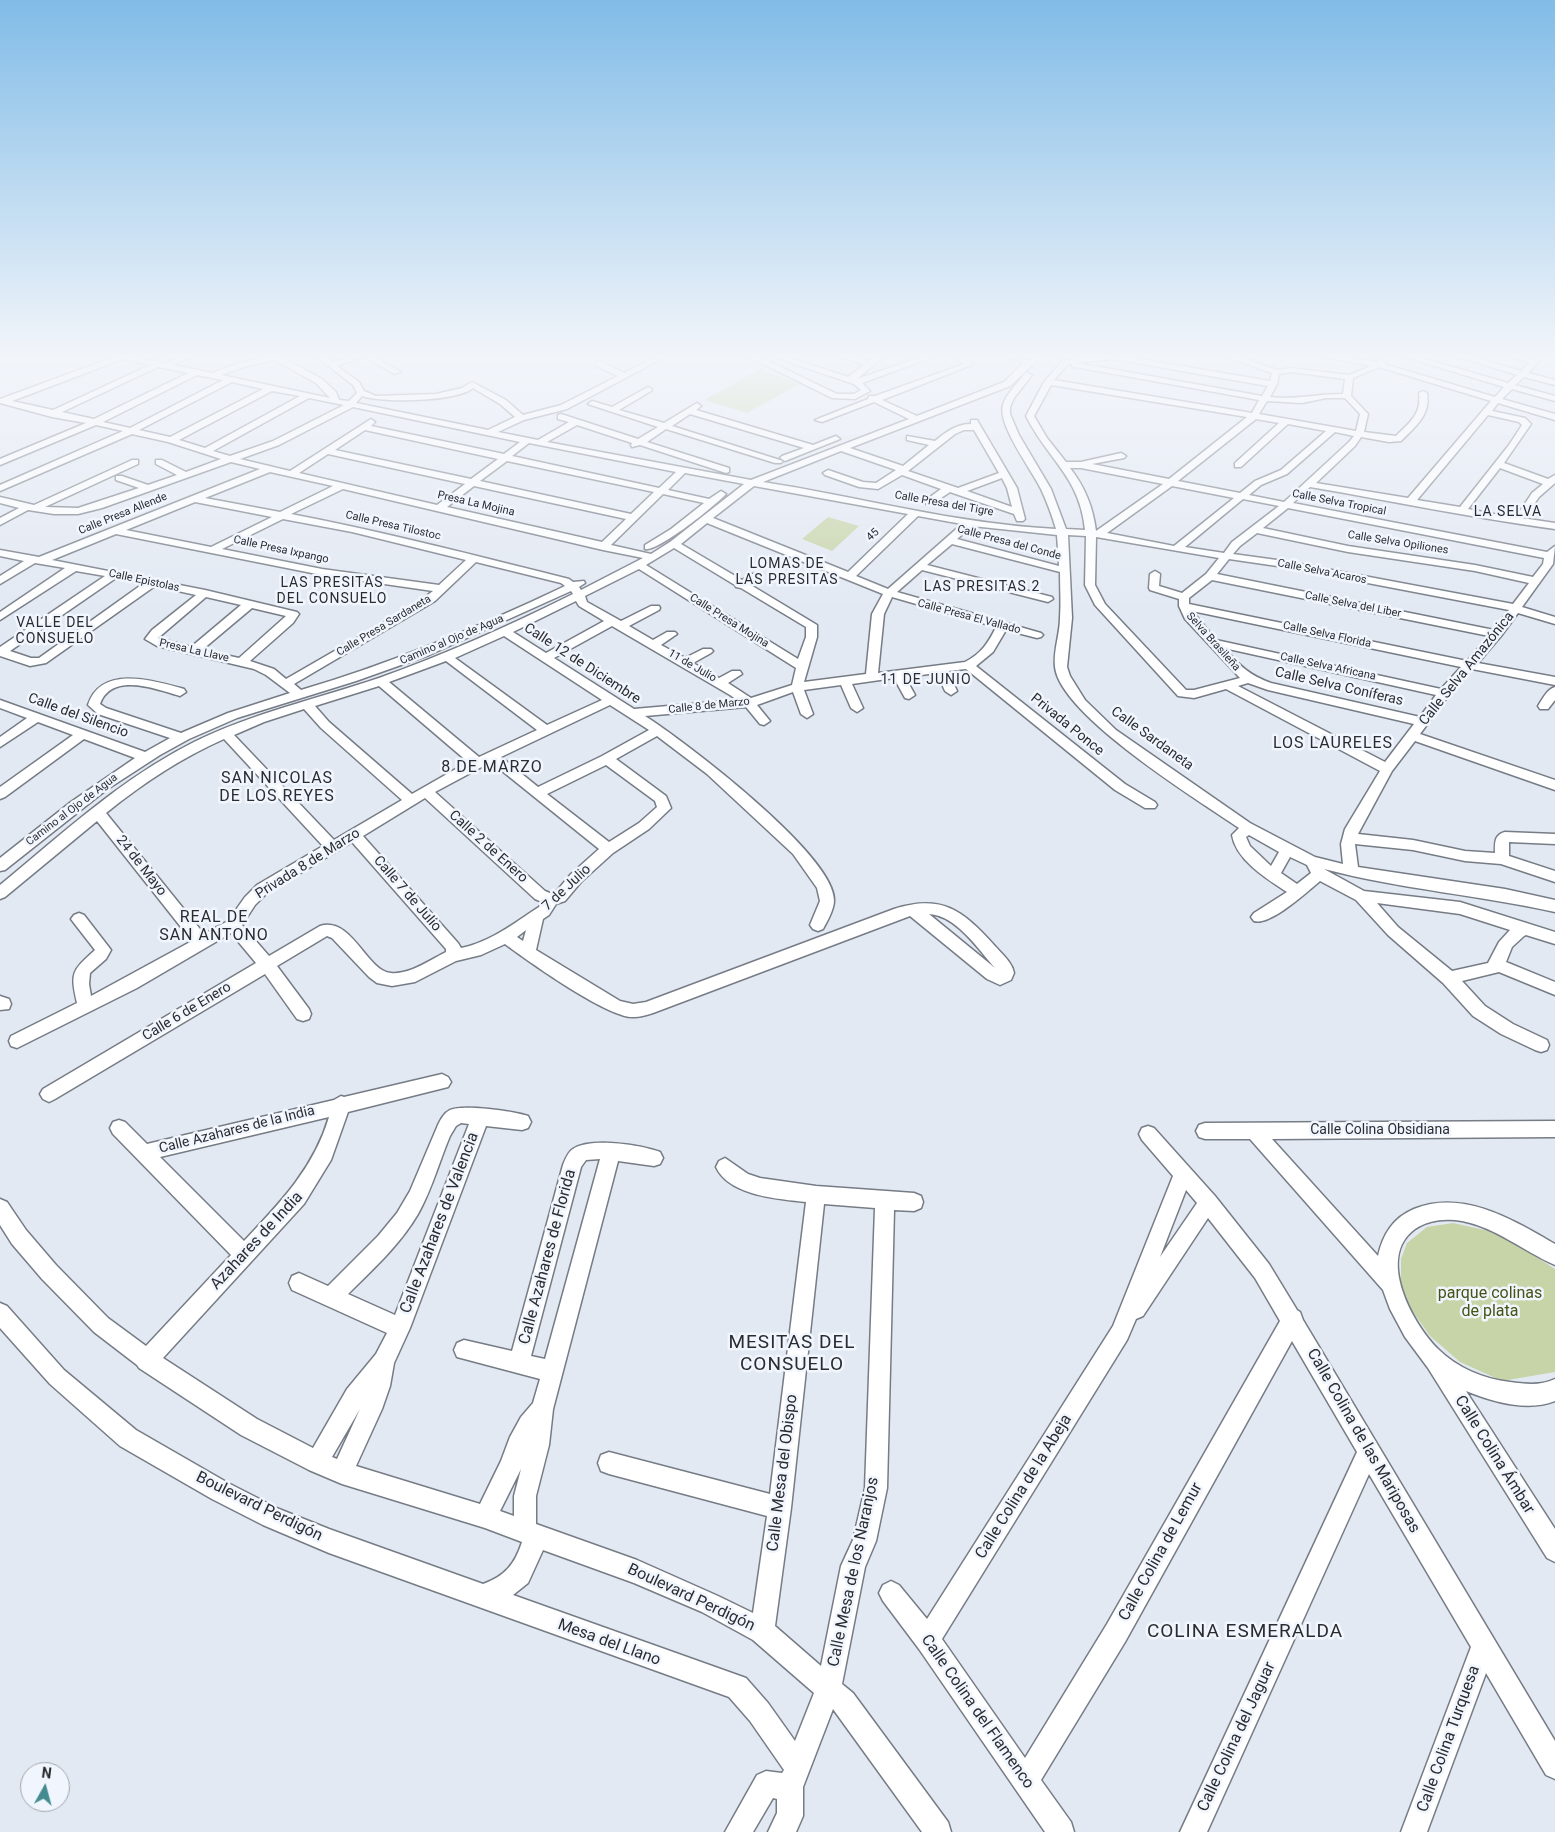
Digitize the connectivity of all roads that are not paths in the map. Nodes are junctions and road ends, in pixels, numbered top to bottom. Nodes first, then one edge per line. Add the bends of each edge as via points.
1 (46, 442) edge
2 (106, 442) edge
3 (178, 442) edge
4 (222, 442) edge
5 (275, 442) edge
6 (340, 442) edge
7 (434, 442) edge
8 (525, 442) edge
9 (542, 442) edge
10 (640, 442) edge
11 (641, 442) edge
12 (719, 442) edge
13 (797, 442) edge
14 (837, 442) edge
15 (842, 442) edge
16 (849, 442) edge
17 (929, 442) edge
18 (986, 442) edge
19 (1020, 442) edge
20 (1047, 442) edge
21 (1221, 442) edge
22 (1263, 442) edge
23 (1318, 442) edge
24 (1353, 442) edge
25 (1461, 442) edge
26 (1514, 442) edge
27 (936, 444) joint
28 (811, 447) junction
29 (327, 451) junction
30 (205, 452) junction
31 (1121, 456) dead end
32 (614, 457) junction
33 (505, 458) junction
34 (229, 459) junction
35 (778, 461) junction
36 (0, 462) edge
37 (135, 462) dead end
38 (159, 462) dead end
39 (1498, 464) junction
40 (1064, 465) junction
41 (1081, 465) junction
42 (1238, 465) dead end
43 (905, 468) junction
44 (269, 469) junction
45 (683, 470) junction
46 (828, 473) dead end
47 (292, 474) junction
48 (1005, 474) junction
49 (186, 476) junction
50 (119, 478) dead end
51 (746, 480) junction
52 (1552, 481) edge
53 (474, 482) junction
54 (1171, 482) junction
55 (1307, 484) junction
56 (341, 486) junction
57 (0, 488) edge
58 (150, 489) junction
59 (952, 490) junction
60 (661, 491) junction
61 (1243, 496) junction
62 (87, 498) dead end
63 (195, 498) junction
64 (1, 500) edge
65 (1411, 501) junction
66 (712, 502) junction
67 (929, 502) dead end
68 (106, 504) junction
69 (1286, 505) junction
70 (31, 508) junction
71 (439, 508) junction
72 (1462, 510) junction
73 (915, 513) junction
74 (1476, 513) junction
75 (283, 515) junction
76 (634, 518) junction
77 (707, 519) junction
78 (0, 522) edge
79 (970, 523) junction
80 (1555, 526) edge
81 (1256, 530) junction
82 (116, 531) junction
83 (1067, 533) junction
84 (1092, 534) junction
85 (948, 540) junction
86 (674, 544) junction
87 (603, 547) junction
88 (214, 549) junction
89 (1176, 549) junction
90 (1, 554) edge
91 (1226, 557) junction
92 (474, 558) junction
93 (639, 559) junction
94 (1552, 559) edge
95 (38, 560) junction
96 (918, 566) junction
97 (74, 567) junction
98 (1064, 570) junction
99 (115, 574) junction
100 (1155, 574) dead end
101 (756, 576) dead end
102 (1210, 576) junction
103 (850, 577) junction
104 (0, 581) edge
105 (1535, 581) junction
106 (153, 582) junction
107 (740, 585) junction
108 (442, 589) junction
109 (576, 591) junction
110 (205, 593) junction
111 (889, 594) junction
112 (1048, 599) dead end
113 (1184, 601) junction
114 (251, 604) junction
115 (654, 608) dead end
116 (1515, 608) junction
117 (0, 616) edge
118 (1555, 621) edge
119 (617, 624) junction
120 (1002, 625) junction
121 (504, 632) junction
122 (671, 634) dead end
123 (1497, 634) junction
124 (1037, 635) dead end
125 (1211, 642) junction
126 (654, 644) junction
127 (194, 651) junction
128 (707, 651) dead end
129 (0, 652) edge
130 (446, 657) junction
131 (546, 659) junction
132 (242, 662) junction
133 (685, 663) junction
134 (968, 665) junction
135 (1471, 665) junction
136 (801, 666) junction
137 (941, 669) junction
138 (736, 674) dead end
139 (898, 674) junction
140 (872, 678) junction
141 (1249, 678) junction
142 (381, 681) junction
143 (845, 681) junction
144 (1555, 681) edge
145 (720, 683) junction
146 (286, 684) junction
147 (1227, 685) junction
148 (797, 687) junction
149 (951, 691) dead end
150 (1555, 691) edge
151 (180, 692) dead end
152 (1444, 693) junction
153 (909, 695) dead end
154 (304, 700) junction
155 (611, 700) junction
156 (749, 702) junction
157 (0, 704) edge
158 (1544, 706) dead end
159 (857, 708) dead end
160 (631, 713) junction
161 (807, 714) dead end
162 (38, 718) junction
163 (764, 721) dead end
164 (1424, 722) junction
165 (658, 730) junction
166 (546, 732) junction
167 (225, 733) junction
168 (82, 735) junction
169 (1413, 736) junction
170 (183, 738) junction
171 (0, 743) edge
172 (491, 756) junction
173 (145, 757) junction
174 (607, 759) junction
175 (477, 763) junction
176 (1387, 769) junction
177 (1555, 785) edge
178 (426, 791) junction
179 (537, 792) junction
180 (0, 794) edge
181 (411, 800) junction
182 (1150, 805) dead end
183 (98, 812) junction
184 (1249, 828) junction
185 (354, 835) junction
186 (1555, 839) edge
187 (1348, 841) junction
188 (332, 847) junction
189 (608, 849) junction
190 (1287, 850) junction
191 (1502, 859) junction
192 (1311, 861) junction
193 (1, 864) edge
194 (1351, 865) junction
195 (1319, 874) junction
196 (1273, 875) junction
197 (1555, 877) edge
198 (1297, 892) junction
199 (0, 893) edge
200 (1361, 896) junction
201 (551, 900) junction
202 (1555, 906) edge
203 (912, 910) junction
204 (536, 916) junction
205 (1259, 917) dead end
206 (79, 919) dead end
207 (233, 925) junction
208 (818, 925) dead end
209 (1526, 928) junction
210 (325, 930) joint
211 (506, 937) junction
212 (1555, 938) edge
213 (202, 943) junction
214 (527, 952) junction
215 (453, 956) junction
216 (267, 965) junction
217 (1498, 965) junction
218 (1449, 978) junction
219 (1555, 988) edge
220 (86, 1006) junction
221 (304, 1014) dead end
222 (17, 1041) dead end
223 (1541, 1046) dead end
224 (442, 1082) dead end
225 (49, 1094) dead end
226 (341, 1104) junction
227 (480, 1117) junction
228 (522, 1122) dead end
229 (118, 1128) dead end
230 (1555, 1129) edge
231 (1205, 1131) dead end
232 (1254, 1131) junction
233 (1148, 1134) dead end
234 (143, 1153) junction
235 (611, 1153) junction
236 (654, 1158) dead end
237 (725, 1167) dead end
238 (1183, 1173) junction
239 (816, 1195) junction
240 (885, 1199) junction
241 (914, 1202) dead end
242 (1208, 1202) junction
243 (0, 1208) edge
244 (1554, 1254) edge
245 (244, 1255) junction
246 (299, 1283) dead end
247 (1389, 1284) junction
248 (331, 1297) junction
249 (0, 1313) edge
250 (1292, 1319) junction
251 (400, 1328) junction
252 (1120, 1332) junction
253 (464, 1350) dead end
254 (1434, 1359) junction
255 (146, 1361) junction
256 (384, 1361) junction
257 (518, 1363) junction
258 (552, 1371) junction
259 (1555, 1390) edge
260 (542, 1409) junction
261 (1368, 1452) junction
262 (317, 1462) junction
263 (609, 1463) dead end
264 (342, 1472) junction
265 (780, 1508) junction
266 (485, 1516) junction
267 (531, 1533) junction
268 (1555, 1550) edge
269 (891, 1593) dead end
270 (482, 1596) junction
271 (762, 1631) junction
272 (928, 1640) junction
273 (1483, 1647) junction
274 (829, 1688) junction
275 (1555, 1766) edge
276 (794, 1777) junction
277 (1025, 1782) junction
278 (738, 1832) edge
279 (781, 1832) edge
280 (938, 1832) edge
281 (1061, 1832) edge
282 (1193, 1832) edge
283 (1414, 1832) edge

1 - 36 street
2 - 57 street
3 - 30 street, Presa La Mojina
4 - 30 street
5 - 34 street
6 - 29 street
7 - 33 street
8 - 33 street
9 - 32 street, Calle Presa del Tigre
10 - 32 street
11 - 51 street
12 - 35 street
13 - 28 street
14 - 28 street, Camino al Ojo de Agua
15 - 51 street
16 - 43 street
17 - 27 street
18 - 48 street
19 - 83 street, Calle Sardaneta via 1040,475
20 - 40 street
21 - 54 street
22 - 42 street
23 - 61 street via 1284,472 1258,483
24 - 55 street
25 - 65 street
26 - 39 street
27 - 43 street
28 - 35 street, Camino al Ojo de Agua
29 - 47 street
29 - 53 street
30 - 34 street, Presa La Mojina
31 - 41 street
32 - 45 street, Calle Presa del Tigre
33 - 53 street
33 - 60 street
34 - 44 street, Presa La Mojina
34 - 49 street
35 - 51 street, Camino al Ojo de Agua
37 - 70 street
38 - 49 street
39 - 52 street
39 - 72 street
40 - 41 street, Calle Selva Tropical
40 - 84 street via 1083,495
41 - 54 street, Calle Selva Tropical
43 - 46 street via 881,484 866,486
43 - 59 street
44 - 47 street, Presa La Mojina
44 - 63 street, Calle Presa Allende
45 - 51 street, Calle Presa del Tigre
45 - 60 street
47 - 56 street, Presa La Mojina
48 - 59 street
48 - 59 street via 1019,516
49 - 58 street
50 - 58 street
51 - 66 street, Camino al Ojo de Agua
51 - 73 street, Calle Presa del Tigre
51 - 77 street, Camino al Ojo de Agua
52 - 74 street via 1535,495 1524,514
53 - 71 street
53 - 76 street
54 - 61 street, Calle Selva Tropical
54 - 84 street
55 - 65 street
55 - 69 street
56 - 71 street, Presa La Mojina
56 - 75 street
58 - 68 street
59 - 67 street
60 - 66 street
60 - 76 street
61 - 69 street, Calle Selva Tropical
61 - 89 street
62 - 68 street
63 - 75 street, Calle Presa Tilostoc
63 - 82 street, Calle Presa Allende
64 - 70 street
65 - 72 street
66 - 93 street, Camino al Ojo de Agua
68 - 70 street via 68,512
69 - 81 street
69 - 94 street, Calle Selva Tropical
70 - 78 street
71 - 87 street, Presa La Mojina
72 - 74 street
73 - 79 street, Calle Presa del Tigre
73 - 103 street, 45
74 - 80 street
75 - 88 street
75 - 92 street, Calle Presa Tilostoc
76 - 87 street
77 - 86 street, Camino al Ojo de Agua
77 - 103 street, Calle Presa El Vallado
79 - 83 street, Calle Presa del Tigre
79 - 85 street
81 - 91 street via 1236,544
81 - 105 street, Calle Selva Opiliones
82 - 88 street, Calle Presa Ixpango
82 - 95 street, Calle Presa Allende
83 - 84 street, Calle Presa del Tigre
83 - 98 street, Calle Sardaneta
84 - 89 street, Calle Selva Acaros
84 - 147 street, Selva Brasileña via 1090,585 1095,598 1185,694
85 - 96 street
85 - 98 street, Calle Presa del Conde
86 - 93 street, Camino al Ojo de Agua via 652,557
86 - 107 street
87 - 93 street, Presa La Mojina
88 - 108 street, Calle Presa Ixpango via 360,579
89 - 91 street, Calle Selva Acaros
90 - 95 street, Calle Epistolas
91 - 102 street
91 - 116 street, Calle Selva Acaros via 1284,564
92 - 108 street, Calle Presa Sardaneta
92 - 109 street, Calle Presa Tilostoc via 565,581
93 - 109 street, Camino al Ojo de Agua
93 - 136 street, Calle Presa Mojina
94 - 105 street, Calle Selva Amazónica
95 - 97 street, Calle Epistolas
95 - 104 street, Calle Presa Allende
96 - 111 street
96 - 112 street
97 - 99 street, Calle Epistolas
97 - 117 street
98 - 184 street, Calle Sardaneta via 1066,618 1061,666 1080,702 1112,733
99 - 106 street, Calle Epistolas
99 - 129 street
100 - 113 street, Calle Selva Florida via 1154,586
101 - 107 street
102 - 113 street
102 - 123 street, Calle Selva del Liber
103 - 111 street, Calle Presa El Vallado
105 - 116 street, Calle Selva Amazónica
106 - 110 street, Calle Epistolas
106 - 129 street via 42,661 30,662
107 - 136 street via 813,628
108 - 146 street, Calle Presa Sardaneta via 406,616
109 - 119 street, 11 de Julio via 583,604
109 - 121 street, Camino al Ojo de Agua
109 - 154 street, Camino al Ojo de Agua
110 - 114 street, Calle Epistolas
110 - 127 street, Presa La Llave via 151,639
111 - 120 street, Calle Presa El Vallado
111 - 140 street via 878,614
113 - 125 street, Selva Brasileña via 1189,617
113 - 135 street, Calle Selva Florida
114 - 127 street
114 - 132 street, Calle Epistolas via 293,614
115 - 119 street
116 - 118 street, Calle Selva Acaros
116 - 123 street, Calle Selva Amazónica
119 - 126 street, 11 de Julio
119 - 131 street
120 - 124 street, Calle Presa El Vallado
120 - 134 street, Calle 8 de Marzo via 990,650
121 - 130 street, Camino al Ojo de Agua
121 - 131 street, Calle 12 de Diciembre
122 - 126 street
123 - 135 street, Calle Selva Amazónica
125 - 141 street, Selva Brasileña
125 - 152 street, Calle Selva Africana
126 - 133 street, 11 de Julio
127 - 132 street, Presa La Llave
128 - 133 street
130 - 142 street, Camino al Ojo de Agua
130 - 166 street
131 - 155 street, Calle 12 de Diciembre
132 - 146 street, Presa La Llave via 270,672
133 - 145 street, 11 de Julio
134 - 137 street, Calle 8 de Marzo
134 - 182 street, Privada Ponce via 1120,787
135 - 144 street, Calle Selva Florida
135 - 152 street, Calle Selva Amazónica
136 - 148 street
137 - 139 street, Calle 8 de Marzo
137 - 149 street
138 - 145 street
139 - 140 street, Calle 8 de Marzo
139 - 153 street
140 - 143 street, Calle 8 de Marzo
141 - 147 street, Selva Brasileña
141 - 164 street, Calle Selva Coníferas via 1268,686
142 - 154 street, Camino al Ojo de Agua
142 - 175 street
143 - 148 street, Calle 8 de Marzo
143 - 159 street
145 - 156 street, 11 de Julio
146 - 154 street, Presa La Llave
147 - 176 street
148 - 156 street, Calle 8 de Marzo
148 - 161 street
150 - 158 street
151 - 170 street via 141,681 124,680 100,693 94,705 102,711
152 - 164 street, Calle Selva Amazónica
154 - 167 street, Camino al Ojo de Agua
154 - 170 street, Camino al Ojo de Agua via 212,723
154 - 181 street via 325,725
155 - 160 street, Calle 12 de Diciembre
155 - 166 street, Privada 8 de Marzo
156 - 160 street, Calle 8 de Marzo
156 - 163 street, 11 de Julio
157 - 162 street, Calle del Silencio
160 - 165 street, Calle 12 de Diciembre
162 - 168 street, Calle del Silencio
162 - 171 street
164 - 169 street, Calle Selva Amazónica
165 - 174 street
165 - 208 street, Calle 12 de Diciembre via 737,792 798,850 824,887 828,902
166 - 172 street, Privada 8 de Marzo
167 - 183 street, Camino al Ojo de Agua via 162,766
167 - 188 street
168 - 173 street, Calle del Silencio
168 - 180 street
169 - 176 street, Calle Selva Amazónica
169 - 177 street
170 - 173 street, Camino al Ojo de Agua
172 - 175 street, Privada 8 de Marzo
172 - 179 street
173 - 193 street, Camino al Ojo de Agua via 79,802
174 - 179 street
174 - 189 street, 7 de Julio via 665,805 644,826
175 - 178 street, Privada 8 de Marzo
176 - 187 street, Calle Selva Amazónica
178 - 181 street, Privada 8 de Marzo
178 - 201 street, Calle 2 de Enero via 540,895
179 - 189 street
181 - 185 street, Privada 8 de Marzo
183 - 199 street, Camino al Ojo de Agua
183 - 213 street, 24 de Mayo
184 - 190 street, Calle Sardaneta
184 - 196 street via 1239,835 1238,840
185 - 188 street, Privada 8 de Marzo
185 - 215 street, Calle 7 de Julio via 453,946
186 - 191 street via 1505,837 1502,840
187 - 191 street via 1414,845 1465,856
187 - 194 street
188 - 207 street, Privada 8 de Marzo via 262,889
189 - 201 street, 7 de Julio via 560,897
190 - 192 street, Calle Sardaneta
190 - 196 street
191 - 197 street
192 - 194 street, Calle Sardaneta
192 - 195 street
194 - 202 street, Calle Sardaneta
195 - 198 street
195 - 200 street
196 - 198 street
198 - 205 street
200 - 209 street via 1460,908
200 - 218 street via 1403,941
201 - 204 street, 7 de Julio
203 - 203 street via 993,975 1000,979 1005,976 1005,968 953,916 938,909
203 - 214 street via 633,1011 616,1007 588,992
204 - 211 street, 7 de Julio
204 - 214 street
206 - 220 street via 102,950 81,972
207 - 213 street, Privada 8 de Marzo
207 - 216 street
209 - 212 street
209 - 217 street via 1508,940
210 - 215 street, 7 de Julio via 337,933 383,978 409,978
210 - 216 street, Calle 6 de Enero
211 - 214 street
211 - 215 street, 7 de Julio via 476,951
213 - 220 street, Privada 8 de Marzo
216 - 221 street
216 - 225 street, Calle 6 de Enero
217 - 218 street via 1483,972
217 - 219 street
218 - 223 street via 1479,1011
220 - 222 street, Privada 8 de Marzo
224 - 226 street, Calle Azahares de la India
226 - 234 street, Calle Azahares de la India
226 - 245 street, Azahares de India via 334,1132 316,1173
227 - 228 street, Calle Azahares de Valencia
227 - 248 street, Calle Azahares de Valencia via 461,1115 450,1120 410,1210 399,1226
227 - 251 street, Calle Azahares de Valencia
229 - 234 street
230 - 232 street, Calle Colina Obsidiana
231 - 232 street, Calle Colina Obsidiana
232 - 247 street
233 - 238 street, Calle Colina de las Mariposas
234 - 245 street, Calle Azahares de la India
235 - 236 street, Calle Azahares de Florida
235 - 257 street, Calle Azahares de Florida via 586,1152 578,1156 572,1165
235 - 258 street
237 - 239 street via 742,1180 760,1187
238 - 242 street, Calle Colina de las Mariposas
238 - 252 street, Calle Colina de la Abeja
239 - 240 street
239 - 265 street, Calle Mesa del Obispo
240 - 241 street
240 - 274 street, Calle Mesa de los Naranjos via 876,1488 864,1541 853,1566
242 - 250 street, Calle Colina de las Mariposas via 1258,1264
242 - 252 street, Calle Colina de la Abeja
243 - 255 street, Boulevard Perdigón via 19,1237 49,1272 101,1324
244 - 247 street via 1514,1231 1469,1214 1448,1211 1424,1214 1406,1223 1395,1236 1387,1264
245 - 255 street, Azahares de India
246 - 248 street, Calle Azahares de Valencia
247 - 254 street, Calle Colina Ámbar via 1402,1314
248 - 251 street, Calle Azahares de Valencia
249 - 270 street, Boulevard Perdigón via 57,1377 128,1438 271,1517
250 - 261 street, Calle Colina de las Mariposas
250 - 277 street, Calle Colina de Lemur via 1116,1634
251 - 256 street, Calle Azahares de Valencia
252 - 272 street, Calle Colina de la Abeja
253 - 257 street, Calle Azahares de Florida
254 - 259 street via 1464,1379 1495,1390 1524,1395
254 - 268 street, Calle Colina Ámbar
255 - 262 street, Boulevard Perdigón via 249,1426
256 - 262 street, Calle Azahares de Valencia via 355,1397
256 - 264 street, Calle Azahares de Valencia via 371,1409
257 - 258 street, Calle Azahares de Florida
258 - 260 street
260 - 266 street via 518,1445 511,1466
260 - 267 street via 538,1445 525,1496
261 - 273 street, Calle Colina de las Mariposas
261 - 282 street, Calle Colina del Jaguar
262 - 264 street, Boulevard Perdigón
263 - 265 street
264 - 266 street, Boulevard Perdigón
265 - 271 street, Calle Mesa del Obispo
266 - 267 street, Boulevard Perdigón
267 - 270 street via 527,1564 518,1578 500,1590
267 - 271 street, Boulevard Perdigón via 637,1572
269 - 272 street, Calle Colina del Flamenco
270 - 276 street, Mesa del Llano via 737,1687 759,1712
271 - 274 street, Boulevard Perdigón
272 - 277 street, Calle Colina del Flamenco
273 - 275 street, Calle Colina de las Mariposas
273 - 283 street, Calle Colina Turquesa
274 - 276 street, Calle Mesa de los Naranjos
274 - 280 street, Boulevard Perdigón via 844,1702
276 - 278 street via 766,1784
276 - 279 street via 790,1816
277 - 281 street, Calle Colina del Flamenco

